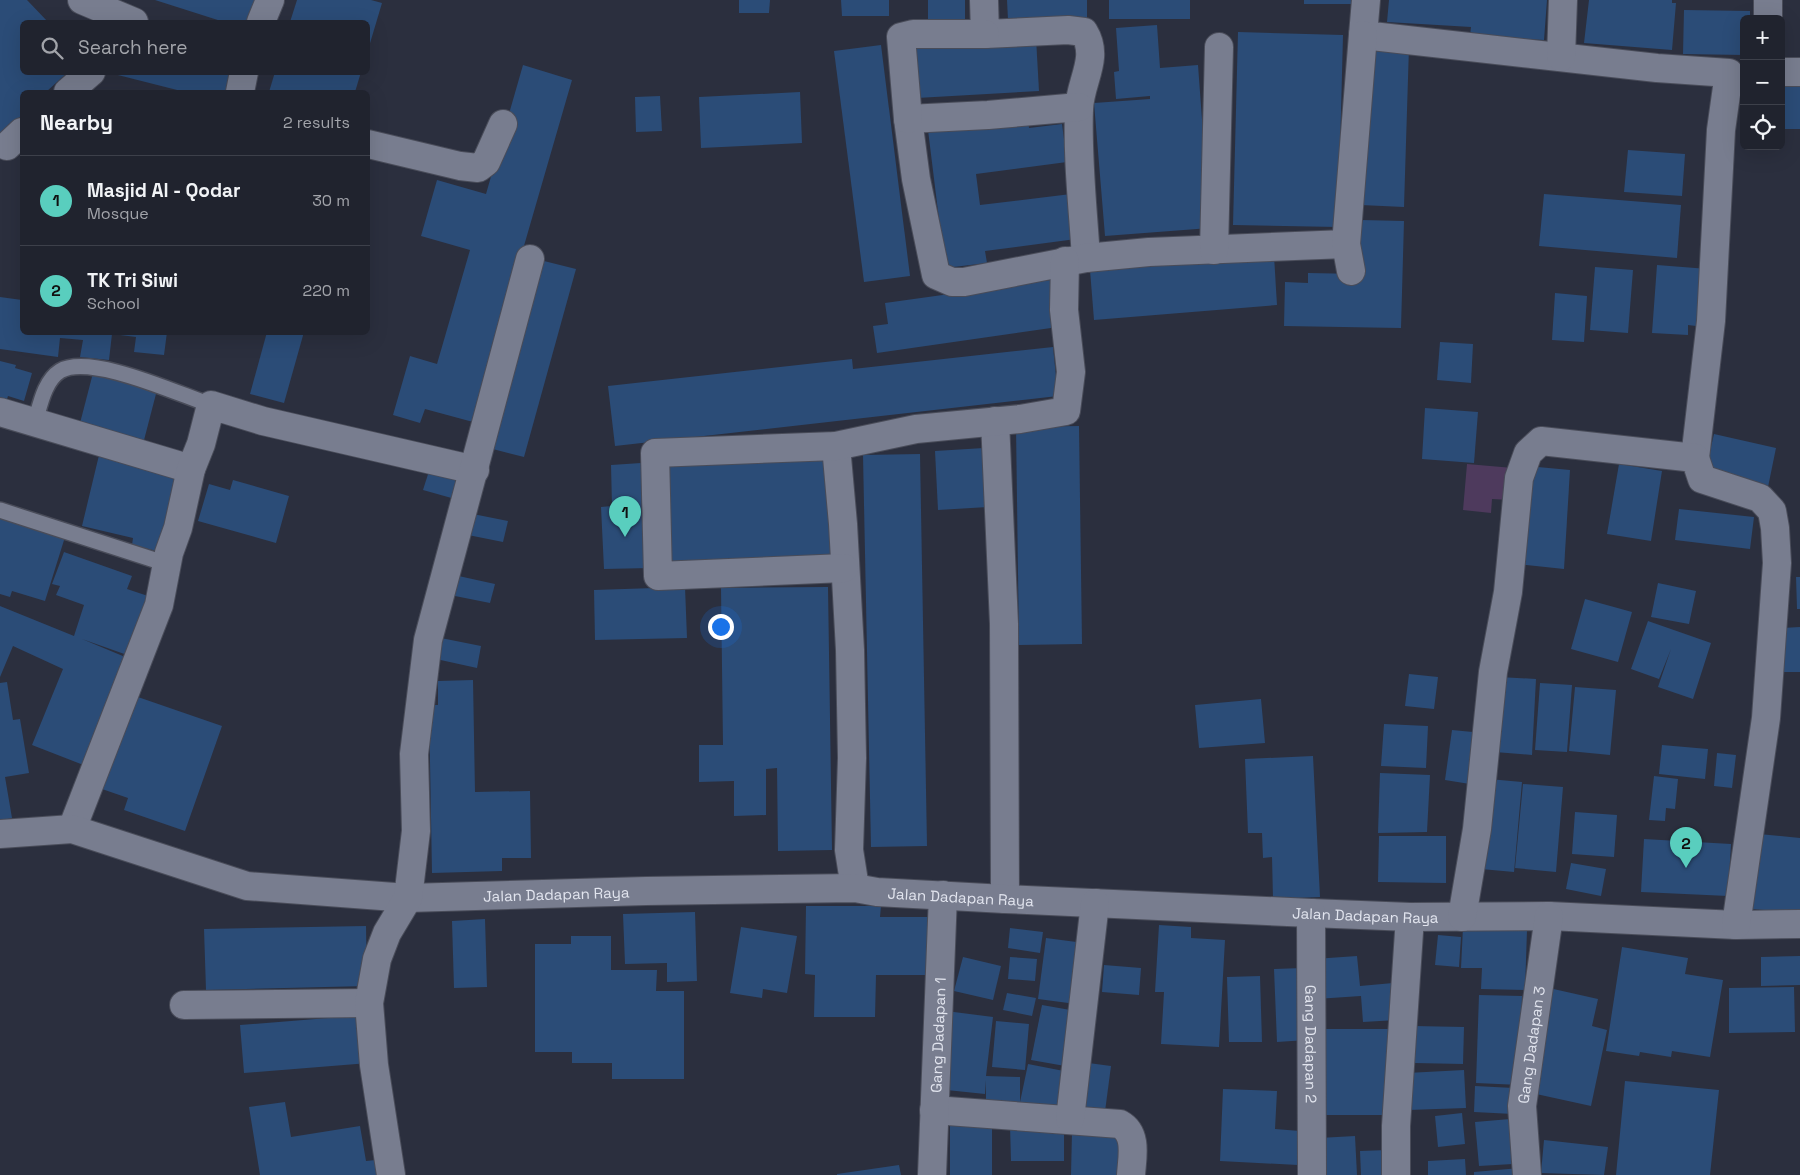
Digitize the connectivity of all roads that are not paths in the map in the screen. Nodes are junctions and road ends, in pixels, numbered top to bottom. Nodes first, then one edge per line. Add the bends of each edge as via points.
1 (82, 0) edge
2 (270, 0) edge
3 (984, 0) edge
4 (1366, 0) edge
5 (1563, 0) edge
6 (1768, 0) edge
7 (1768, 15) edge
8 (129, 20) edge
9 (262, 20) edge
10 (985, 34) junction
11 (1362, 35) junction
12 (1219, 48) dead end
13 (1561, 57) junction
14 (1736, 72) edge
15 (1785, 72) edge
16 (1800, 72) edge
17 (88, 75) edge
18 (243, 75) edge
19 (70, 90) edge
20 (240, 90) edge
21 (1079, 107) junction
22 (908, 119) junction
23 (503, 124) dead end
24 (370, 144) edge
25 (1346, 244) junction
26 (1214, 250) junction
27 (530, 259) dead end
28 (1075, 260) junction
29 (1351, 271) dead end
30 (211, 405) junction
31 (0, 412) edge
32 (995, 421) junction
33 (35, 422) junction
34 (836, 446) junction
35 (1695, 458) junction
36 (191, 468) junction
37 (475, 470) junction
38 (0, 510) edge
39 (167, 564) junction
40 (844, 568) junction
41 (72, 829) junction
42 (0, 834) edge
43 (855, 888) junction
44 (943, 895) junction
45 (408, 898) junction
46 (1005, 899) junction
47 (1095, 903) junction
48 (1311, 913) junction
49 (1462, 916) junction
50 (1549, 916) junction
51 (1410, 917) junction
52 (1800, 924) edge
53 (1736, 925) junction
54 (369, 1003) junction
55 (184, 1005) dead end
56 (934, 1110) junction
57 (1070, 1119) junction
58 (391, 1175) edge
59 (932, 1175) edge
60 (1131, 1175) edge
61 (1312, 1175) edge
62 (1396, 1175) edge
63 (1527, 1175) edge

1 - 8 street
2 - 9 street
3 - 10 street
4 - 11 street
5 - 13 street
6 - 7 street
10 - 21 street via 1084,32 1092,55
10 - 22 street via 913,34 901,37
11 - 13 street
11 - 25 street
12 - 26 street
13 - 14 street via 1657,68
14 - 35 street via 1721,130 1711,320
15 - 16 street
17 - 19 street
18 - 20 street
21 - 22 street
21 - 28 street
22 - 28 street via 916,180 936,275 952,282 964,282
23 - 24 street via 486,162 478,168
25 - 26 street
25 - 29 street
26 - 28 street via 1149,252
27 - 37 street
28 - 32 street via 1063,294 1071,372 1066,411
30 - 33 lane via 106,368 78,367 60,371 46,387
30 - 36 street
30 - 37 street via 263,421
31 - 33 street
32 - 34 street via 916,429
32 - 46 street via 1004,624
33 - 36 street
34 - 40 street
34 - 40 street via 655,453 658,576
35 - 49 street via 1541,441 1528,453 1518,478 1508,592 1493,672 1477,828
35 - 53 street via 1702,479 1760,498 1772,511 1775,528 1776,563 1766,718
36 - 39 street
37 - 45 street via 428,640 414,754 416,831
38 - 39 lane
39 - 41 street via 159,605
40 - 43 street via 850,650 852,758 849,850
41 - 42 street
41 - 45 street, Jalan Dadapan Raya via 247,886
43 - 44 street, Jalan Dadapan Raya
43 - 45 street, Jalan Dadapan Raya
44 - 46 street, Jalan Dadapan Raya
44 - 56 street, Gang Dadapan 1
45 - 54 street via 377,959
46 - 47 street, Jalan Dadapan Raya
47 - 48 street, Jalan Dadapan Raya
47 - 57 street
48 - 51 street, Jalan Dadapan Raya
48 - 61 street, Gang Dadapan 2
49 - 50 street, Jalan Dadapan Raya
49 - 51 street, Jalan Dadapan Raya
50 - 53 street, Jalan Dadapan Raya
50 - 63 street, Gang Dadapan 3 via 1522,1106
51 - 62 street via 1396,1126
52 - 53 street, Jalan Dadapan Raya
54 - 55 street
54 - 58 street via 374,1065
56 - 57 street
56 - 59 street, Gang Dadapan 1
57 - 60 street via 1112,1122 1126,1127 1133,1144

